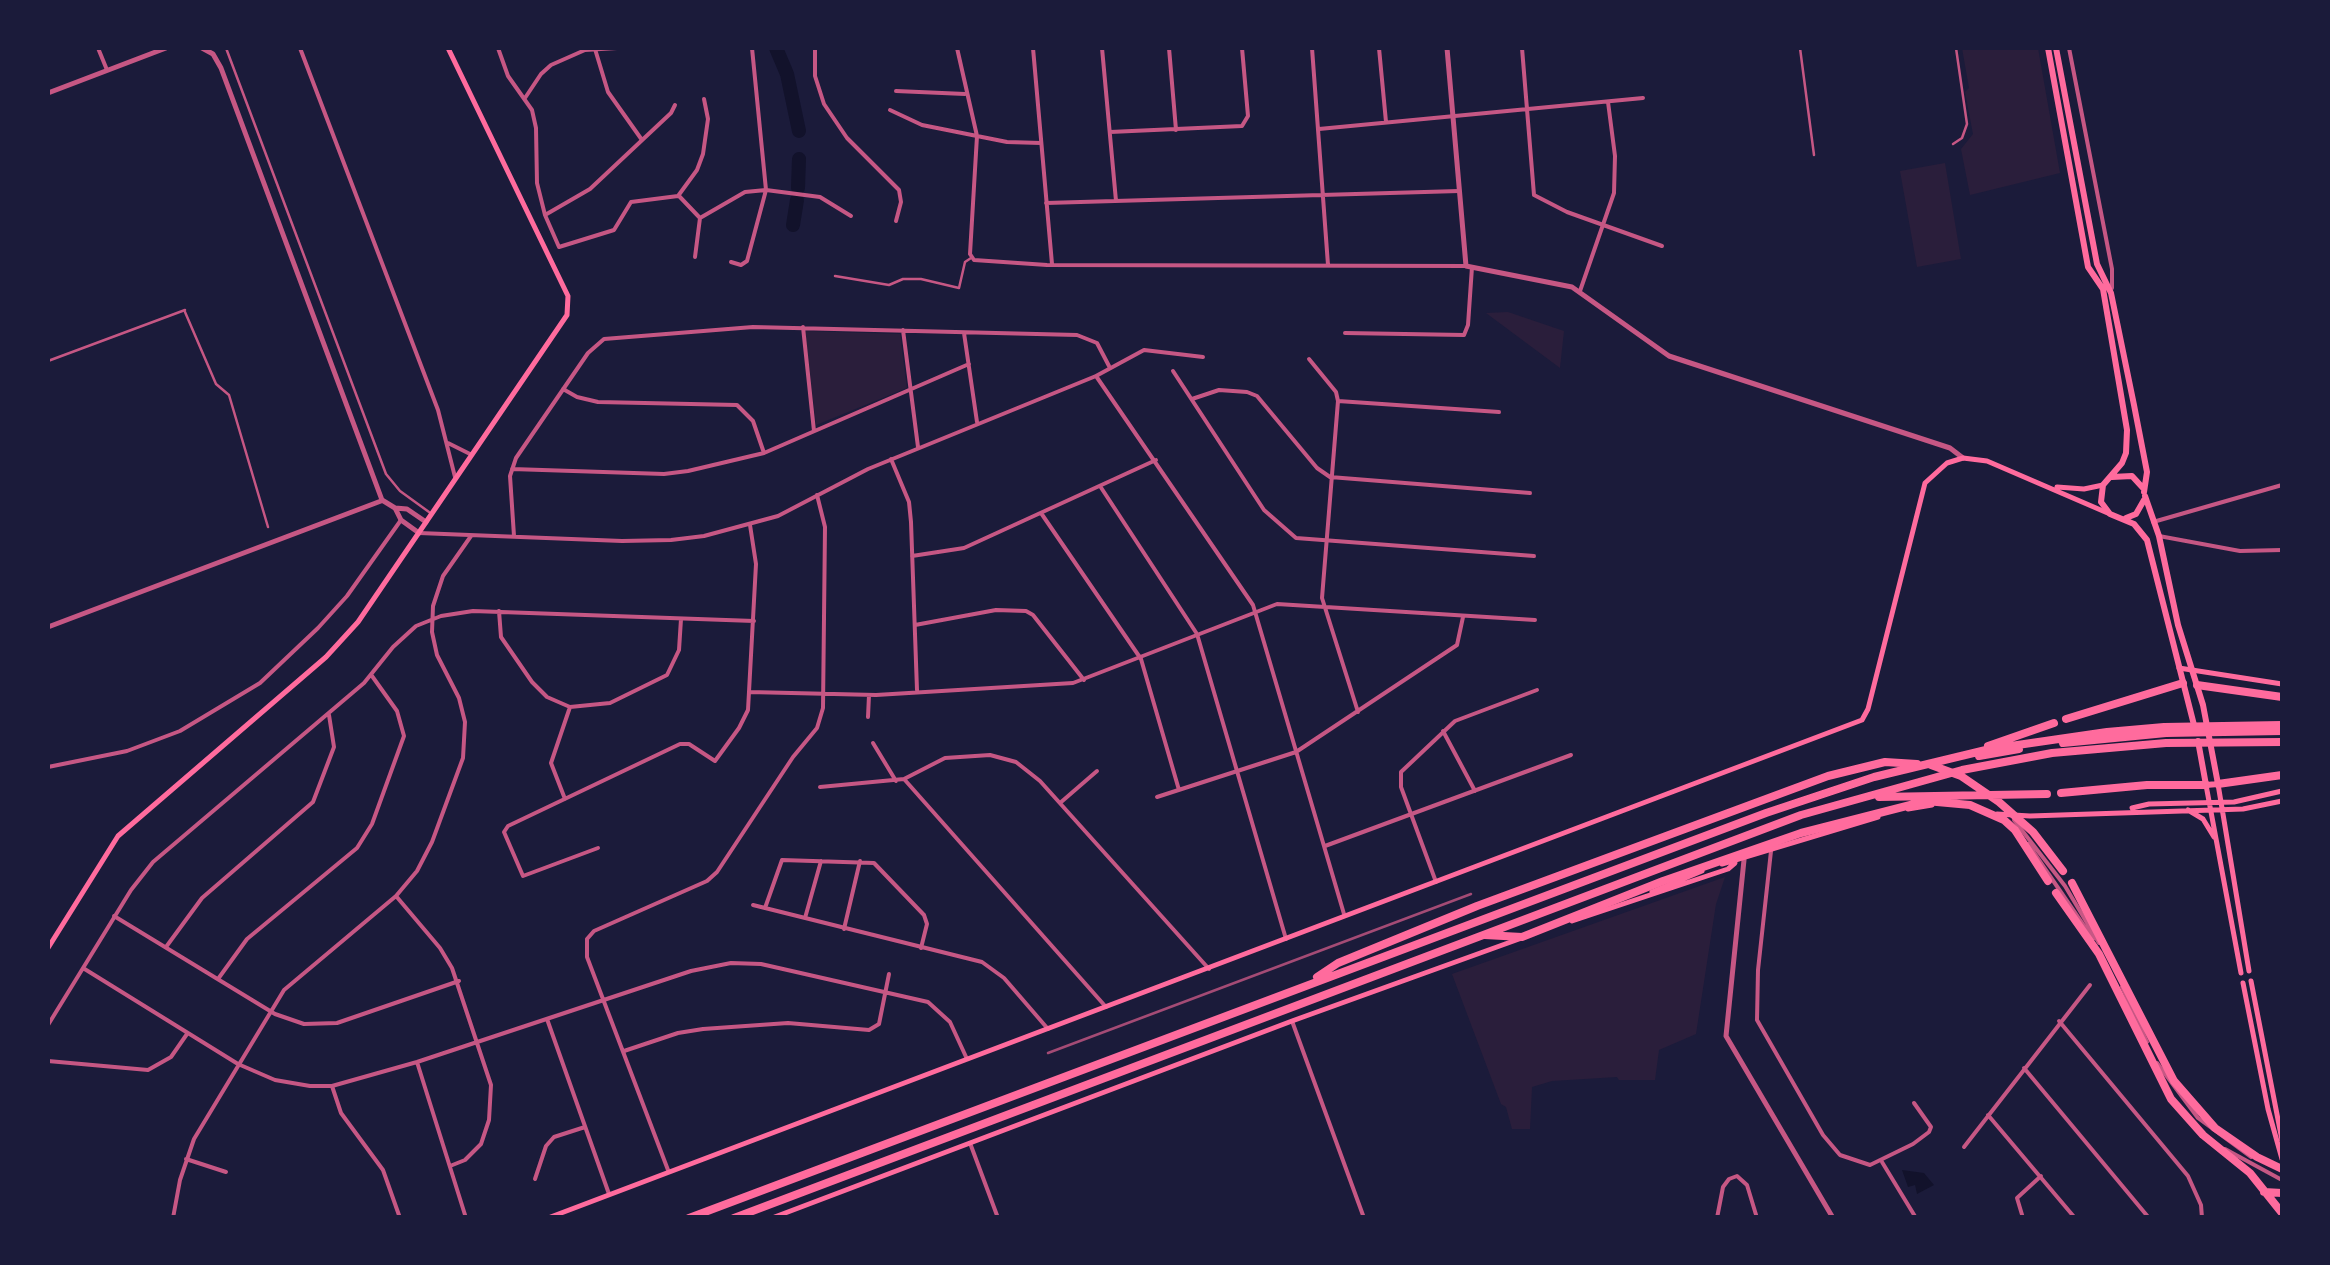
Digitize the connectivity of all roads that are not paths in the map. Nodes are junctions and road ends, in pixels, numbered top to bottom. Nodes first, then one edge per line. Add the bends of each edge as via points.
1 (98, 48) edge
2 (166, 48) edge
3 (202, 48) edge
4 (226, 48) edge
5 (300, 48) edge
6 (448, 48) edge
7 (498, 48) edge
8 (617, 48) edge
9 (752, 48) edge
10 (815, 48) edge
11 (958, 48) edge
12 (1033, 48) edge
13 (1102, 48) edge
14 (1169, 48) edge
15 (1242, 48) edge
16 (1312, 48) edge
17 (1379, 48) edge
18 (1447, 48) edge
19 (1522, 48) edge
20 (1800, 48) edge
21 (1956, 48) edge
22 (2048, 48) edge
23 (2056, 48) edge
24 (2069, 48) edge
25 (595, 49) edge
26 (107, 70) junction
27 (896, 91) dead end
28 (48, 93) edge
29 (965, 94) junction
30 (525, 98) junction
31 (1643, 98) dead end
32 (704, 99) dead end
33 (1608, 102) junction
34 (675, 105) dead end
35 (890, 110) dead end
36 (1526, 110) junction
37 (1453, 116) junction
38 (1386, 122) junction
39 (1319, 128) junction
40 (1176, 130) junction
41 (1110, 132) junction
42 (976, 136) junction
43 (642, 140) junction
44 (1041, 143) junction
45 (1954, 144) dead end
46 (1814, 155) dead end
47 (766, 190) junction
48 (1460, 191) junction
49 (1324, 194) junction
50 (678, 196) junction
51 (1116, 201) junction
52 (1046, 203) junction
53 (545, 215) junction
54 (851, 216) dead end
55 (700, 218) junction
56 (896, 221) dead end
57 (1604, 225) junction
58 (1662, 246) dead end
59 (695, 257) dead end
60 (972, 258) junction
61 (730, 262) dead end
62 (1052, 264) junction
63 (1328, 266) junction
64 (1469, 267) junction
65 (835, 276) dead end
66 (1580, 292) junction
67 (2111, 292) junction
68 (803, 327) junction
69 (903, 330) junction
70 (964, 333) junction
71 (1345, 333) dead end
72 (1203, 357) dead end
73 (1309, 359) dead end
74 (48, 362) edge
75 (969, 364) junction
76 (1109, 367) junction
77 (1174, 371) dead end
78 (1096, 376) junction
79 (563, 389) junction
80 (911, 390) junction
81 (1192, 399) junction
82 (1338, 401) junction
83 (1498, 412) dead end
84 (977, 424) junction
85 (814, 431) junction
86 (448, 443) junction
87 (918, 447) junction
88 (764, 453) junction
89 (472, 454) junction
90 (891, 458) junction
91 (1963, 458) junction
92 (1156, 460) junction
93 (512, 469) junction
94 (456, 477) junction
95 (1330, 477) junction
96 (2111, 477) junction
97 (2103, 485) junction
98 (2282, 485) edge
99 (1100, 486) junction
100 (2048, 486) junction
101 (1530, 493) dead end
102 (2144, 494) junction
103 (818, 495) junction
104 (382, 500) junction
105 (396, 508) junction
106 (1041, 513) junction
107 (432, 514) junction
108 (2110, 514) junction
109 (2122, 519) junction
110 (401, 520) junction
111 (426, 522) junction
112 (2153, 522) junction
113 (750, 524) junction
114 (268, 527) dead end
115 (419, 533) junction
116 (471, 536) junction
117 (514, 536) junction
118 (2158, 536) junction
119 (1326, 541) junction
120 (2282, 550) edge
121 (912, 556) junction
122 (1534, 556) dead end
123 (1324, 606) junction
124 (499, 611) junction
125 (1255, 612) junction
126 (681, 617) junction
127 (1463, 618) junction
128 (432, 619) junction
129 (1536, 620) dead end
130 (754, 622) junction
131 (915, 625) junction
132 (48, 627) edge
133 (1196, 634) junction
134 (1140, 659) junction
135 (2180, 668) junction
136 (2192, 669) junction
137 (372, 676) junction
138 (1084, 680) junction
139 (2183, 682) junction
140 (2282, 684) edge
141 (2197, 685) junction
142 (1537, 690) dead end
143 (749, 692) junction
144 (917, 692) junction
145 (822, 696) junction
146 (869, 696) junction
147 (2282, 697) edge
148 (570, 707) junction
149 (1358, 712) junction
150 (328, 714) junction
151 (868, 717) dead end
152 (2066, 719) dead end
153 (2054, 723) dead end
154 (2282, 728) edge
155 (1443, 731) junction
156 (873, 743) dead end
157 (2282, 744) edge
158 (1296, 752) junction
159 (1965, 754) junction
160 (1571, 755) dead end
161 (48, 767) edge
162 (1097, 771) dead end
163 (1238, 772) junction
164 (2282, 775) edge
165 (904, 780) junction
166 (896, 781) junction
167 (2206, 784) junction
168 (2218, 784) junction
169 (820, 788) dead end
170 (1179, 790) junction
171 (1475, 791) junction
172 (2282, 791) edge
173 (2062, 793) dead end
174 (2046, 794) dead end
175 (1879, 796) junction
176 (1158, 797) dead end
177 (566, 799) junction
178 (2282, 801) edge
179 (1060, 803) junction
180 (2210, 805) junction
181 (2222, 805) junction
182 (2185, 808) junction
183 (2119, 811) junction
184 (1412, 815) junction
185 (2007, 815) junction
186 (2218, 844) junction
187 (1324, 846) junction
188 (598, 848) dead end
189 (1771, 851) junction
190 (1744, 860) junction
191 (820, 861) junction
192 (860, 861) junction
193 (2063, 871) dead end
194 (2048, 881) dead end
195 (1436, 882) junction
196 (2072, 883) dead end
197 (2056, 893) dead end
198 (396, 896) junction
199 (753, 906) dead end
200 (765, 908) junction
201 (114, 916) junction
202 (1345, 916) junction
203 (805, 918) junction
204 (844, 928) junction
205 (1480, 935) junction
206 (1286, 939) junction
207 (166, 947) junction
208 (48, 948) edge
209 (921, 948) junction
210 (83, 968) junction
211 (1209, 969) junction
212 (2249, 971) dead end
213 (2241, 973) dead end
214 (889, 974) dead end
215 (218, 979) junction
216 (2251, 981) dead end
217 (458, 982) junction
218 (2242, 983) dead end
219 (2090, 985) dead end
220 (1297, 991) junction
221 (885, 993) junction
222 (605, 1001) junction
223 (1106, 1007) junction
224 (271, 1012) junction
225 (547, 1019) junction
226 (1292, 1021) junction
227 (2059, 1021) junction
228 (48, 1024) edge
229 (1048, 1029) junction
230 (187, 1034) junction
231 (479, 1042) junction
232 (624, 1052) junction
233 (967, 1060) junction
234 (48, 1061) edge
235 (417, 1062) junction
236 (238, 1064) junction
237 (2023, 1067) junction
238 (332, 1086) junction
239 (1914, 1103) dead end
240 (1988, 1115) junction
241 (586, 1127) junction
242 (2282, 1140) edge
243 (970, 1143) junction
244 (1964, 1147) dead end
245 (2282, 1159) edge
246 (186, 1160) junction
247 (1881, 1162) junction
248 (450, 1166) junction
249 (226, 1172) dead end
250 (669, 1172) junction
251 (2282, 1174) edge
252 (2041, 1176) junction
253 (535, 1178) dead end
254 (2264, 1191) junction
255 (2282, 1193) edge
256 (609, 1194) junction
257 (2282, 1214) edge
258 (174, 1218) edge
259 (400, 1218) edge
260 (466, 1218) edge
261 (548, 1218) edge
262 (689, 1218) edge
263 (700, 1218) edge
264 (734, 1218) edge
265 (746, 1218) edge
266 (772, 1218) edge
267 (998, 1218) edge
268 (1364, 1218) edge
269 (1718, 1218) edge
270 (1758, 1218) edge
271 (1833, 1218) edge
272 (1916, 1218) edge
273 (2023, 1218) edge
274 (2075, 1218) edge
275 (2149, 1218) edge
276 (2202, 1218) edge

1 - 26 street
2 - 26 street
3 - 104 street via 221,68
4 - 107 street via 386,474
5 - 86 street
6 - 89 main road via 570,302
7 - 30 street
8 - 25 street
9 - 47 street
10 - 56 street via 824,104 847,138 899,190
11 - 29 street
12 - 44 street
13 - 41 street
14 - 40 street
15 - 40 street via 1245,124
16 - 39 street
17 - 38 street
18 - 37 street
19 - 36 street
20 - 46 street
21 - 45 street via 1967,124
22 - 96 main road via 2088,266 2103,289 2127,430 2126,453
23 - 67 main road via 2096,264
24 - 67 street
25 - 30 street via 551,65
25 - 43 street via 608,92
26 - 28 street
27 - 29 street
29 - 42 street
30 - 53 street via 536,128 534,165
31 - 33 street
32 - 50 street via 703,154
33 - 36 street
33 - 57 street via 1616,183
34 - 43 street
35 - 42 street via 922,125
36 - 37 street
36 - 57 street via 1534,195
37 - 38 street
37 - 48 street
38 - 39 street
39 - 49 street
40 - 41 street
41 - 51 street
42 - 44 street
42 - 60 street
43 - 53 street via 590,190
44 - 52 street
47 - 54 street via 825,198
47 - 55 street via 738,194
47 - 61 street via 747,261
48 - 49 street
48 - 64 street
49 - 51 street
49 - 63 street
50 - 53 street via 631,202 614,230 559,248
50 - 55 street
51 - 52 street
52 - 62 street
55 - 59 street
57 - 58 street
57 - 66 street
60 - 62 street
60 - 65 street via 959,288 921,279 889,285
62 - 63 street
63 - 64 street
64 - 66 street
64 - 71 street via 1464,335
66 - 91 street via 1669,356 1950,448
67 - 102 main road via 2147,472
68 - 69 street
68 - 79 street via 604,339
68 - 85 street
69 - 70 street
69 - 80 street
70 - 75 street
70 - 76 street via 1076,335 1098,343
72 - 76 street via 1146,350
73 - 82 street
74 - 114 street via 184,310 216,384 229,395
75 - 80 street
75 - 84 street
76 - 78 street
77 - 81 street
78 - 84 street
78 - 92 street
79 - 88 street via 598,402 737,405 753,420
79 - 93 street
80 - 85 street
80 - 87 street
81 - 95 street via 1219,390 1257,396
81 - 119 street via 1264,510 1296,538
82 - 83 street
82 - 95 street
84 - 87 street
85 - 88 street
86 - 89 street
86 - 94 street
87 - 90 street
88 - 93 street via 664,474
89 - 94 main road
90 - 103 street
90 - 121 street via 908,502
91 - 100 main road
91 - 195 main road via 1924,483 1862,720
92 - 99 street
92 - 125 street
93 - 117 street
94 - 107 main road
95 - 101 street
95 - 119 street
96 - 97 main road
96 - 102 main road via 2132,476
97 - 100 main road
97 - 108 main road via 2101,502
98 - 112 street
99 - 106 street
99 - 133 street
100 - 108 main road
102 - 109 main road via 2136,514
102 - 112 main road
103 - 113 street
103 - 145 street via 825,527
104 - 105 street
104 - 132 street
105 - 110 street
105 - 111 street
106 - 121 street via 964,548
106 - 134 street
107 - 111 main road
108 - 109 main road
109 - 135 main road via 2147,540
110 - 115 street
110 - 161 street via 346,596 260,682 180,731 127,751
111 - 115 main road
112 - 118 main road
113 - 117 street via 672,540
113 - 130 street
115 - 116 street
115 - 208 main road via 326,658 118,836
116 - 117 street
116 - 128 street via 443,576
118 - 120 street
118 - 136 main road
119 - 122 street
119 - 123 street
121 - 131 street
123 - 125 street via 1276,604
123 - 127 street
123 - 149 street
124 - 126 street
124 - 128 street
124 - 148 street via 501,637 532,682
125 - 133 street
125 - 158 street
126 - 130 street
126 - 148 street via 679,650 667,674 610,704
127 - 129 street
127 - 149 street via 1457,645
128 - 137 street via 408,632
128 - 198 street via 437,655 463,712 465,744 432,842
130 - 143 street
131 - 138 street via 1026,611
131 - 144 street
133 - 134 street
133 - 163 street
134 - 138 street
134 - 170 street
135 - 136 main road
135 - 139 main road
136 - 140 main road
136 - 141 main road
137 - 150 street
137 - 215 street via 397,711 404,736 372,824 357,848 247,939
138 - 144 street
139 - 141 main road
139 - 152 highway
139 - 167 main road
141 - 147 highway
141 - 168 main road
142 - 155 street via 1464,716
143 - 145 street
143 - 177 street via 745,718 715,761 680,744
144 - 146 street
145 - 146 street
145 - 222 street via 818,728 717,872 589,935 587,956
146 - 151 street
148 - 177 street via 551,764
149 - 158 street
150 - 201 street via 166,849
150 - 207 street via 336,740 313,802 202,898
153 - 159 highway
154 - 159 highway via 2164,727
154 - 220 highway via 2050,744 1876,780
155 - 171 street
155 - 184 street via 1401,772
156 - 166 street
157 - 175 highway via 2052,757
157 - 205 highway via 2121,746 1992,763 1801,815
158 - 163 street
158 - 187 street
159 - 262 highway via 1796,802
160 - 171 street
162 - 179 street
163 - 170 street
163 - 206 street
164 - 168 highway
165 - 166 street
165 - 179 street via 945,758 990,755 1024,766
165 - 223 street
166 - 169 street
167 - 168 main road
167 - 173 highway
167 - 180 main road
168 - 181 main road
170 - 176 street
171 - 184 street
172 - 181 main road
174 - 175 highway
175 - 265 highway via 1771,829
177 - 188 street via 504,832 526,876
178 - 181 main road
179 - 211 street
180 - 181 main road
180 - 182 main road
180 - 183 main road via 2149,804
180 - 186 main road
181 - 212 main road
182 - 183 main road
182 - 186 main road via 2203,819
183 - 185 main road
184 - 187 street
184 - 195 street
185 - 189 main road via 1935,804
185 - 251 street via 2110,963 2155,1060 2198,1118
186 - 213 main road
187 - 202 street
189 - 190 main road
189 - 247 street via 1755,1016 1832,1148 1858,1164
190 - 226 main road
190 - 271 street via 1726,1036
191 - 192 street
191 - 200 street via 780,861
191 - 203 street
192 - 204 street
192 - 209 street via 874,863 924,915
193 - 220 highway via 2033,832 1962,776 1885,762 1828,776 1477,906 1338,963
194 - 205 highway via 2004,820 1970,804 1926,801 1801,834 1522,936
195 - 202 main road
196 - 251 highway via 2182,1092 2206,1120
197 - 254 highway via 2098,954 2171,1099
198 - 217 street via 440,948
198 - 224 street via 291,982
199 - 200 street
200 - 203 street
201 - 207 street
201 - 210 street
202 - 206 main road
203 - 204 street
204 - 209 street
205 - 264 highway
206 - 211 main road
207 - 215 street
209 - 229 street via 990,965
210 - 228 street
210 - 230 street
211 - 223 main road
214 - 221 street
215 - 224 street
216 - 242 main road
217 - 224 street via 328,1024
217 - 231 street
218 - 245 main road
219 - 227 street
220 - 263 highway
221 - 222 street via 731,963
221 - 232 street via 879,1024 869,1030 788,1022 678,1033
221 - 233 street via 936,1006
222 - 225 street
222 - 232 street
223 - 229 main road
224 - 236 street
225 - 231 street
225 - 241 street
226 - 243 main road
226 - 268 street
227 - 237 street
227 - 276 street via 2188,1176
229 - 233 main road
230 - 234 street via 171,1057 148,1070
230 - 236 street
231 - 235 street
231 - 248 street via 491,1084 489,1120 473,1154
232 - 250 street
233 - 250 main road
235 - 238 street
235 - 248 street
236 - 238 street via 275,1080
236 - 246 street
237 - 240 street
237 - 275 street
238 - 259 street via 336,1105 383,1170
239 - 247 street via 1931,1130
240 - 244 street
240 - 252 street
241 - 253 street via 554,1138
241 - 256 street
243 - 266 main road
243 - 267 street
246 - 249 street
246 - 258 street
247 - 272 street
248 - 260 street
250 - 256 main road
252 - 273 street via 2017,1198
252 - 274 street
254 - 255 highway
254 - 257 highway
256 - 261 main road
269 - 270 street via 1724,1187 1737,1176 1747,1184

